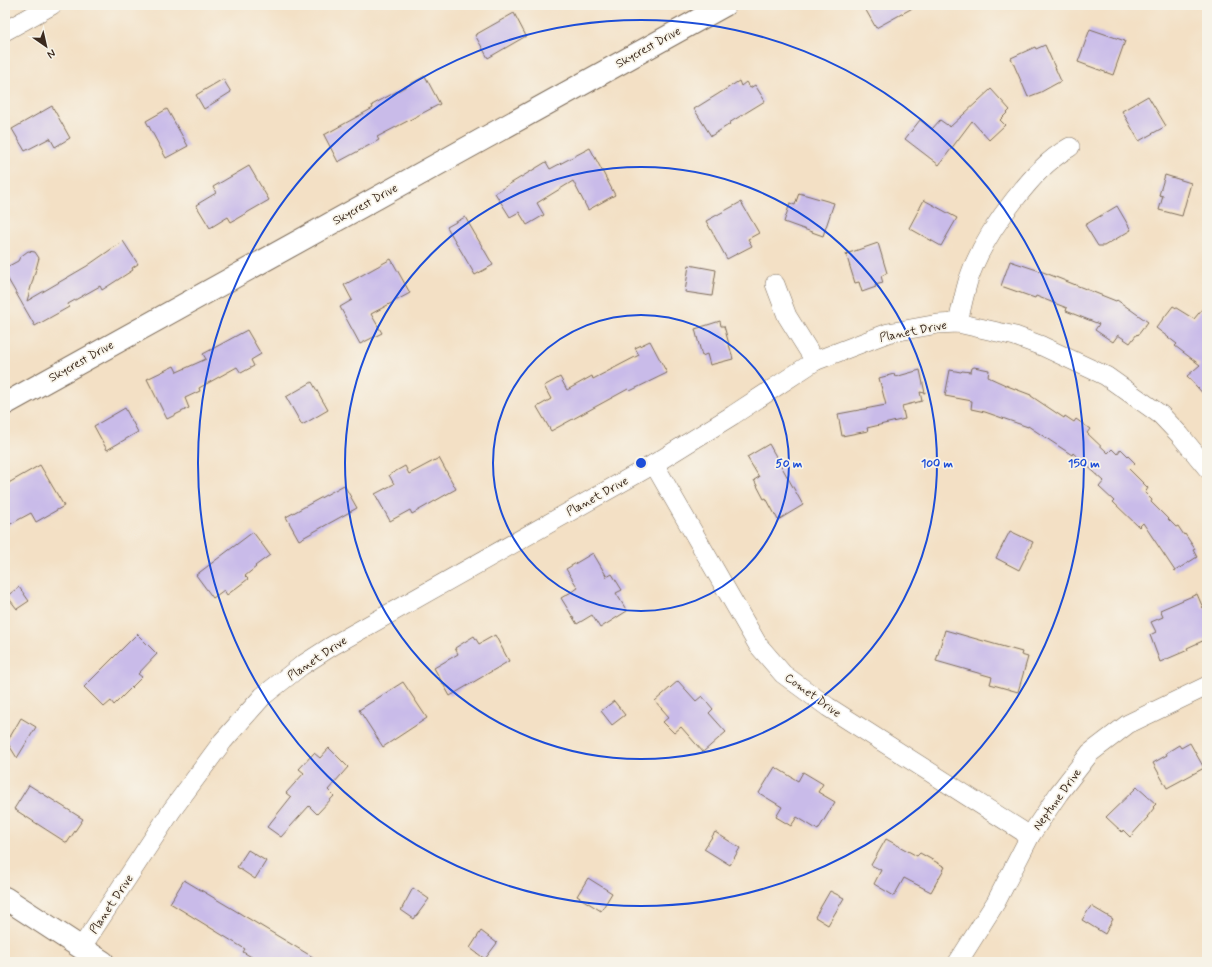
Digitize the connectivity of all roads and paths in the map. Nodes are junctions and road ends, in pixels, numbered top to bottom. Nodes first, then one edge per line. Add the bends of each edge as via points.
1 (52, 5) edge
2 (725, 5) edge
3 (5, 31) edge
4 (1070, 147) dead end
5 (775, 284) dead end
6 (958, 323) junction
7 (815, 361) junction
8 (5, 404) edge
9 (654, 464) junction
10 (1207, 468) edge
11 (1207, 686) edge
12 (1030, 836) junction
13 (5, 898) edge
14 (81, 948) junction
15 (103, 962) edge
16 (958, 962) edge

1 - 3 street
2 - 8 main road, Skycrest Drive
4 - 6 street via 1046,164 996,223 968,281
5 - 7 street via 788,316
6 - 7 street, Planet Drive via 888,333
6 - 10 street, Planet Drive via 1015,336 1106,376 1161,415
7 - 9 street, Planet Drive
9 - 12 street, Comet Drive via 758,645 783,674 828,707
9 - 14 street, Planet Drive via 332,646 263,696 223,741 172,810
11 - 12 street, Neptune Drive via 1128,724 1090,753
12 - 16 street, Neptune Drive via 996,902
13 - 14 main road
14 - 15 main road

